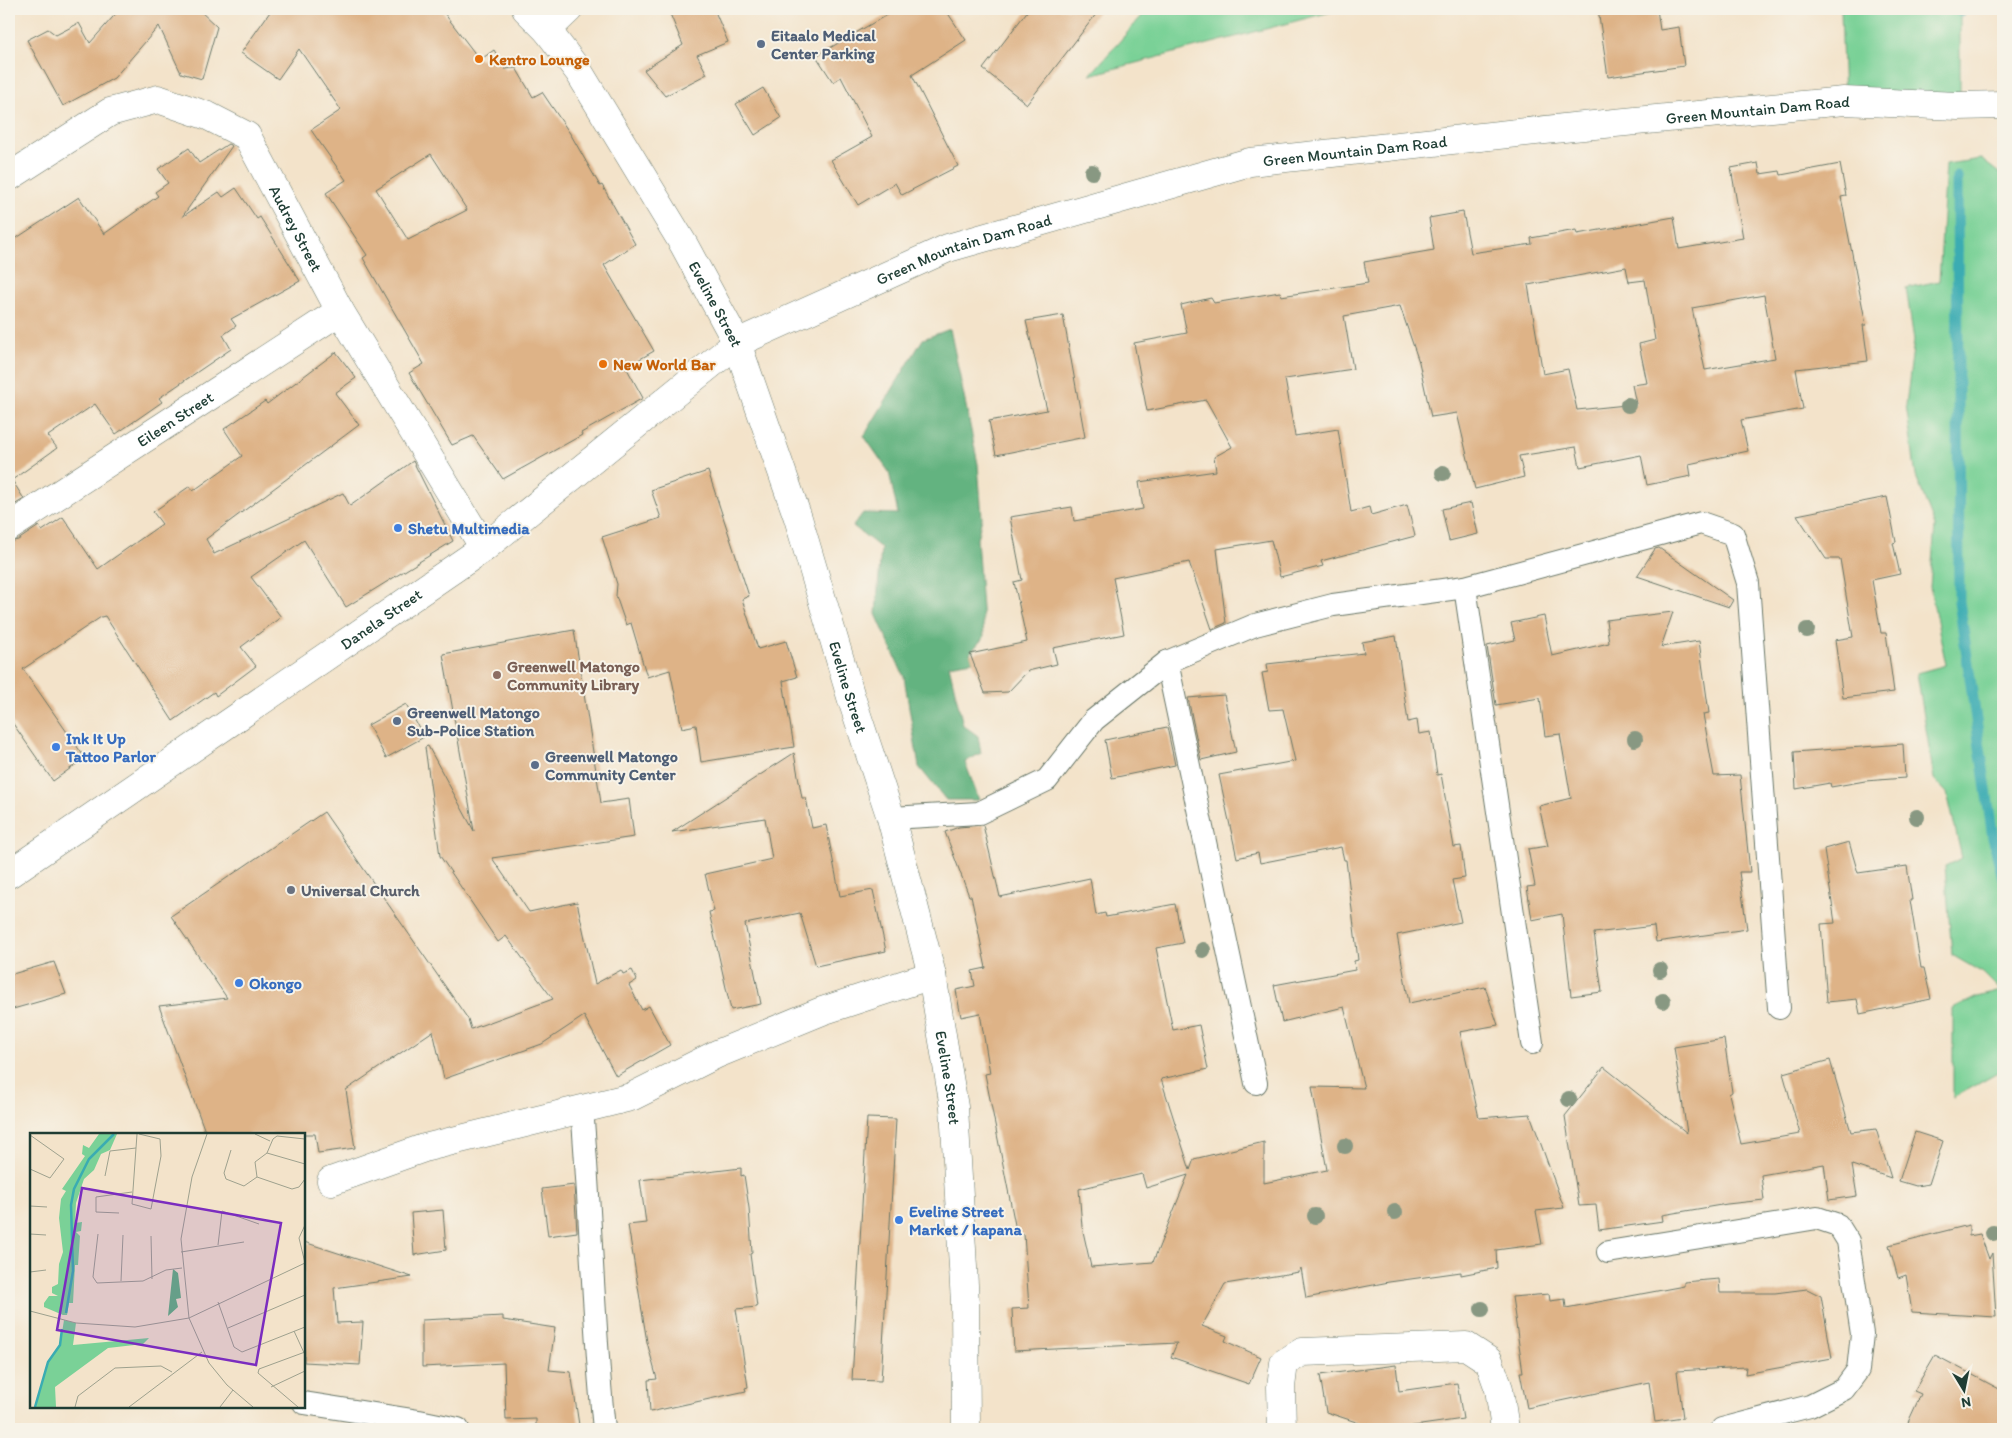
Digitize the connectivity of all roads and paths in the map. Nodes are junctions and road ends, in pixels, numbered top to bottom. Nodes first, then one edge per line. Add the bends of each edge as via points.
1 (526, 9) edge
2 (569, 9) edge
3 (547, 30) junction
4 (2003, 105) edge
5 (9, 177) edge
6 (340, 311) junction
7 (737, 344) junction
8 (9, 527) edge
9 (484, 548) junction
10 (1465, 587) junction
11 (1167, 662) junction
12 (891, 818) junction
13 (9, 874) edge
14 (932, 975) junction
15 (1780, 1008) dead end
16 (1532, 1043) dead end
17 (1256, 1083) dead end
18 (582, 1108) junction
19 (331, 1181) dead end
20 (1608, 1252) dead end
21 (305, 1403) edge
22 (458, 1429) edge
23 (604, 1429) edge
24 (966, 1429) edge
25 (1282, 1429) edge
26 (1505, 1429) edge
27 (1722, 1429) edge

1 - 3 street, Eveline Street
2 - 3 street
3 - 7 street, Eveline Street via 579,72 628,152 684,245
4 - 7 street, Green Mountain Dam Road via 1844,101 1250,162 948,248
5 - 6 street, Audrey Street via 110,112 158,99 208,116 246,136
6 - 8 street, Eileen Street
6 - 9 street, Audrey Street
7 - 9 street, Danela Street
7 - 12 street, Eveline Street via 798,518
9 - 13 street, Danela Street
10 - 11 lane via 1324,608 1255,625
10 - 15 lane via 1702,523 1733,534 1748,583
10 - 16 lane
11 - 12 lane via 1094,720 1047,780 979,814
11 - 17 lane
12 - 14 street, Eveline Street
14 - 18 street via 805,1018 717,1054 632,1097
14 - 24 street, Eveline Street via 954,1116 965,1304
18 - 19 street via 424,1148
18 - 23 lane
20 - 27 lane via 1816,1218 1838,1225 1848,1241 1862,1334 1858,1370 1844,1389 1810,1406
21 - 22 lane
25 - 26 street via 1284,1363 1302,1352 1466,1346 1489,1361 1499,1389

